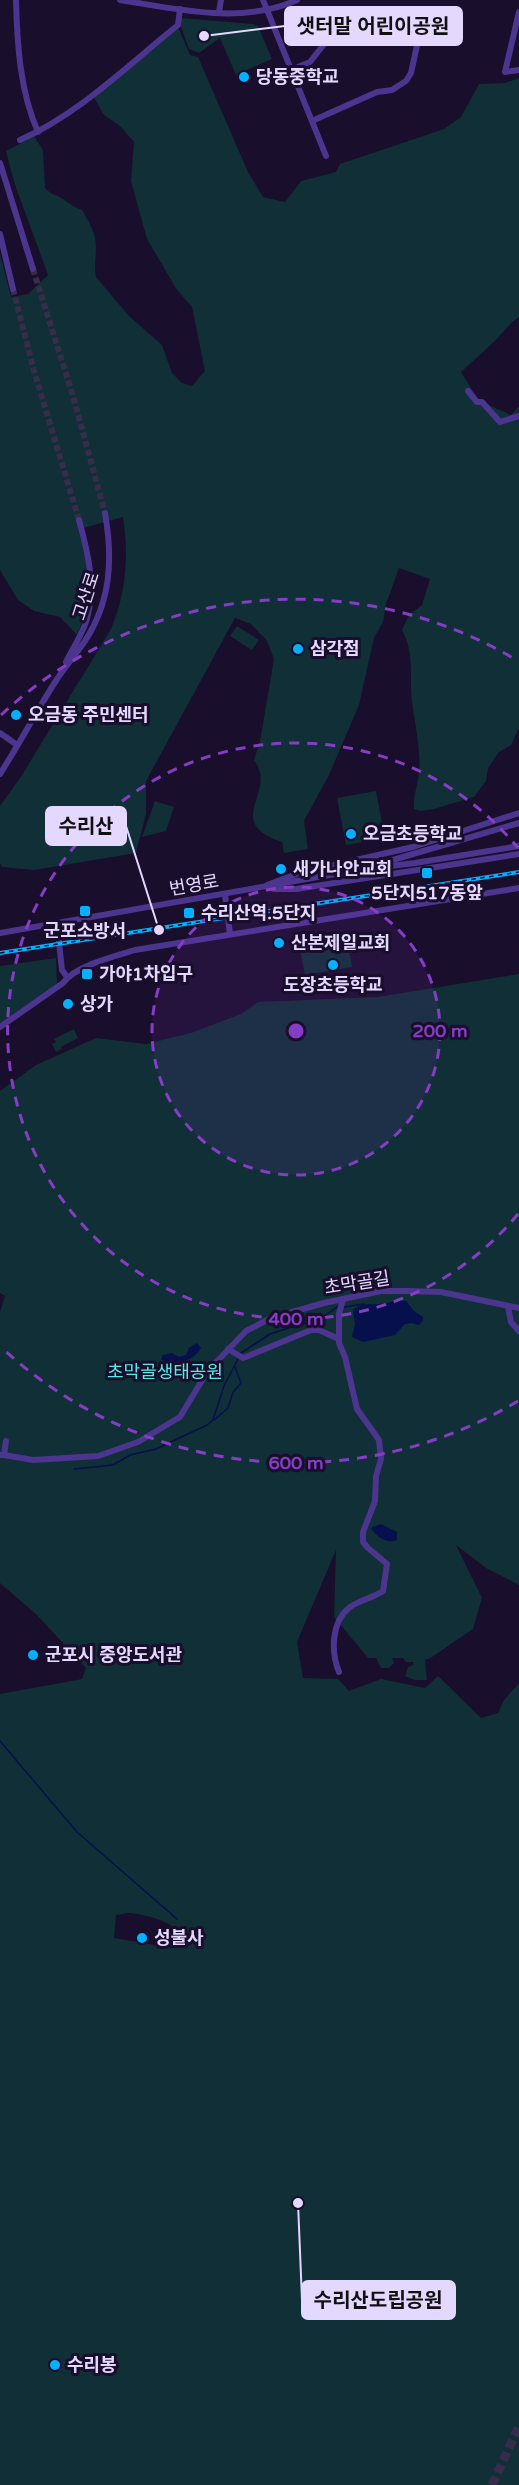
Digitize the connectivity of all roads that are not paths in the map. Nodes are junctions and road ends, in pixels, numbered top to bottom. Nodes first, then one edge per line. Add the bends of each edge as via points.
1 (16, 0) edge
2 (120, 0) edge
3 (189, 0) edge
4 (221, 0) edge
5 (263, 0) edge
6 (297, 0) edge
7 (183, 10) junction
8 (266, 11) junction
9 (219, 12) junction
10 (519, 12) edge
11 (516, 38) edge
12 (291, 70) junction
13 (519, 70) edge
14 (312, 120) junction
15 (38, 132) junction
16 (20, 140) dead end
17 (326, 156) dead end
18 (0, 163) edge
19 (0, 234) edge
20 (33, 269) tunnel mouth
21 (13, 290) tunnel mouth
22 (468, 391) dead end
23 (519, 416) edge
24 (105, 513) tunnel mouth
25 (79, 520) tunnel mouth
26 (58, 678) junction
27 (0, 733) edge
28 (17, 745) junction
29 (0, 774) edge
30 (519, 813) edge
31 (519, 823) edge
32 (519, 846) edge
33 (519, 854) edge
34 (358, 870) junction
35 (519, 888) edge
36 (255, 890) junction
37 (225, 895) junction
38 (57, 924) junction
39 (0, 933) edge
40 (230, 934) junction
41 (67, 977) junction
42 (0, 1027) edge
43 (343, 1299) junction
44 (508, 1307) junction
45 (519, 1308) edge
46 (519, 1331) edge
47 (339, 1339) junction
48 (228, 1349) junction
49 (6, 1441) dead end
50 (2, 1455) edge
51 (339, 1672) dead end

1 - 15 street via 24,80
2 - 7 street
3 - 7 street
4 - 9 street
5 - 8 street
6 - 8 street
7 - 9 street
7 - 15 street via 178,24
8 - 9 street
8 - 12 street
10 - 11 street
11 - 13 street via 505,72
12 - 14 street
12 - 14 street via 310,62 325,43 389,15 423,18 406,81
14 - 17 street
15 - 16 street
18 - 20 street
19 - 21 street
22 - 23 street via 500,422
24 - 26 street, 고산로 via 111,545 103,601 86,640
25 - 26 street, 고산로 via 91,583 87,620
26 - 28 street, 고산로
27 - 28 street
28 - 29 street, 고산로
30 - 36 street via 414,847 293,875
31 - 34 street, 번영로
32 - 34 street, 번영로
33 - 36 street via 296,889
34 - 36 street, 번영로
35 - 40 street
36 - 37 street, 번영로
37 - 38 street, 번영로
37 - 40 street
38 - 39 street, 번영로
38 - 41 street via 62,970
40 - 41 street via 135,950
41 - 42 street via 24,1013
43 - 44 street, 초막골길 via 381,1291 441,1292
43 - 47 street
43 - 48 street, 초막골길 via 271,1318 246,1331
44 - 45 street, 초막골길
44 - 46 street via 510,1322
47 - 48 street via 311,1330 243,1358
47 - 51 street via 357,1409 379,1440 381,1459 375,1501 363,1542 387,1564 383,1591 349,1607 341,1618 334,1639
48 - 50 street, 초막골길 via 207,1372 180,1417 138,1442 98,1456 33,1460
49 - 50 street, 초막골길

